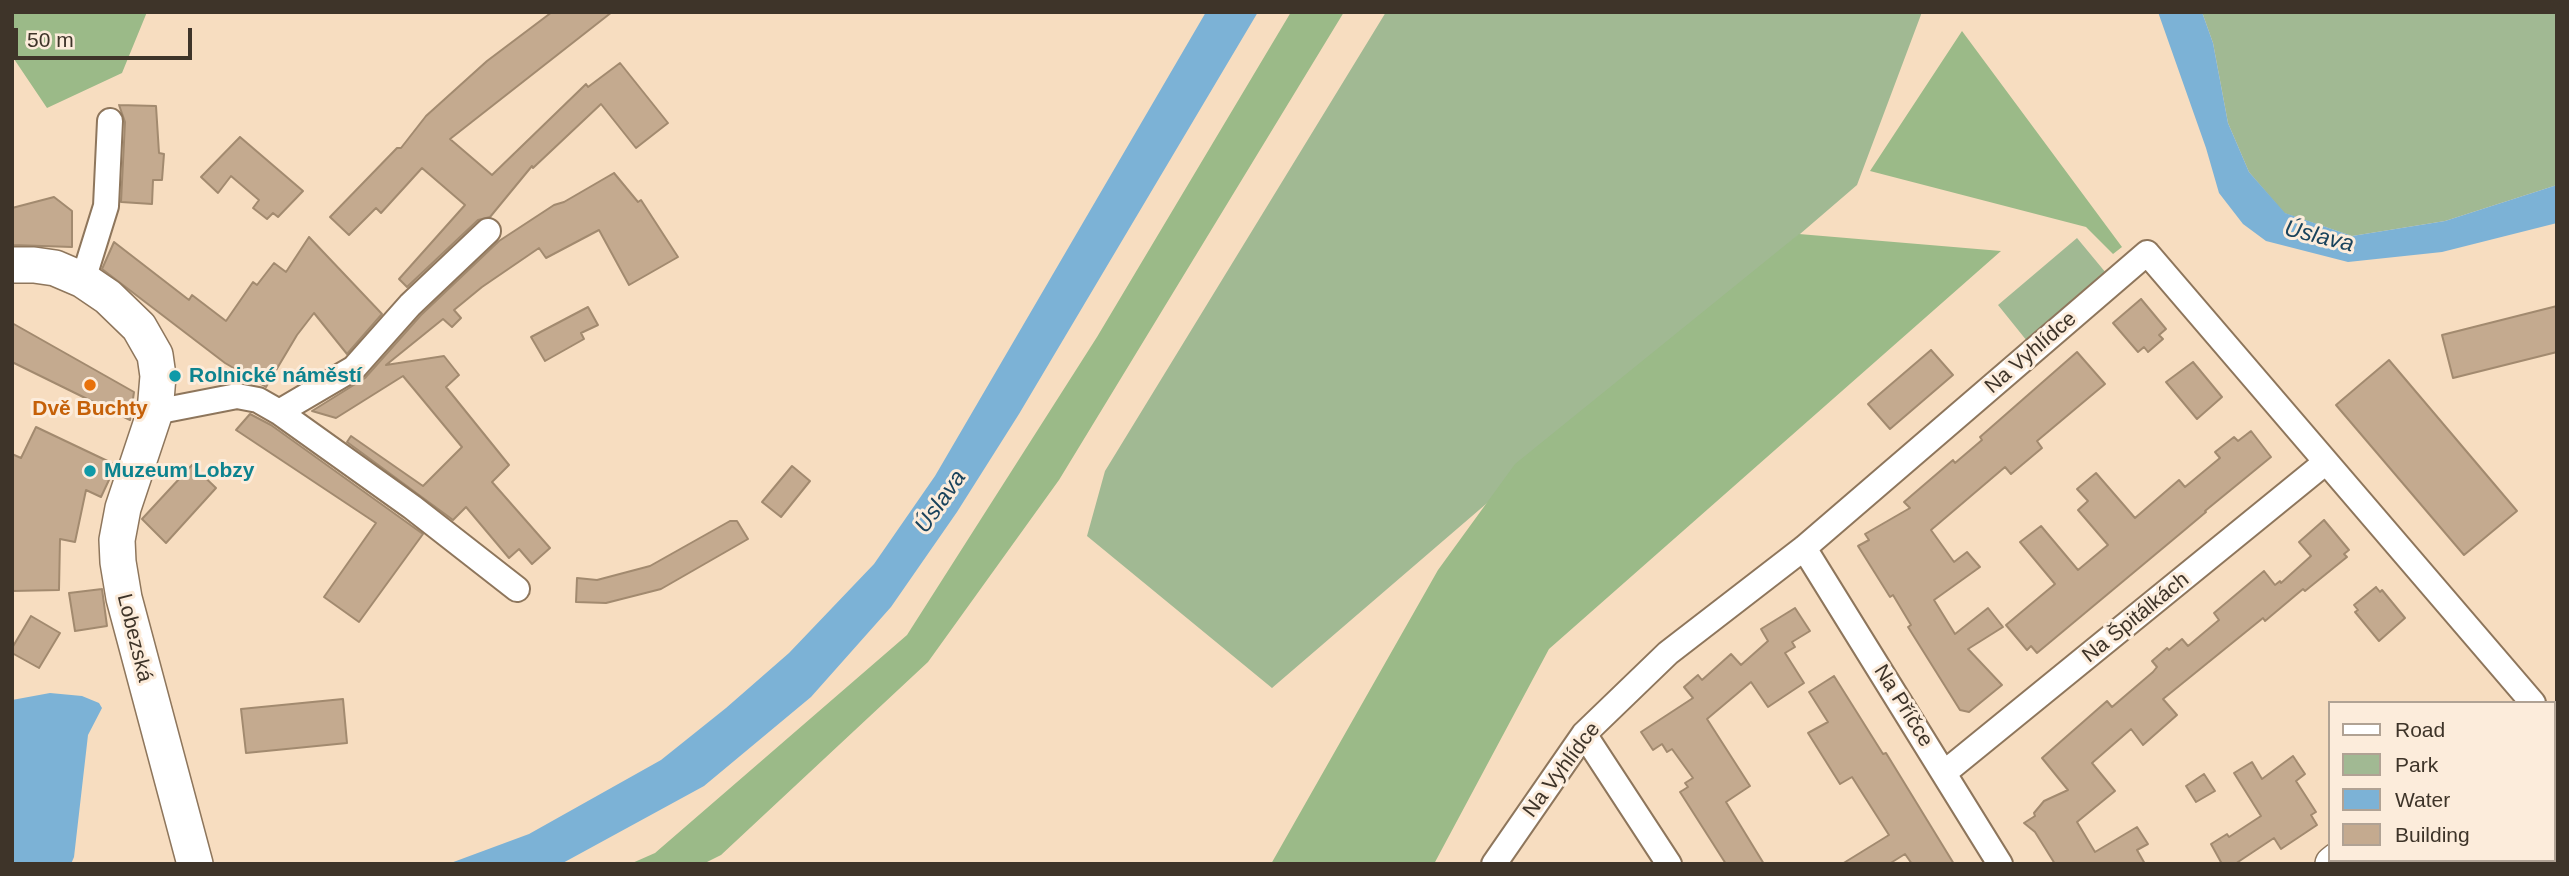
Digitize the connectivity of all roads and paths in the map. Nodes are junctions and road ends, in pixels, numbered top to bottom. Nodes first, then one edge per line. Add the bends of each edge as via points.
1 (110, 121) dead end
2 (488, 231) dead end
3 (12, 265) edge
4 (83, 280) junction
5 (155, 412) junction
6 (279, 412) junction
7 (2326, 462) junction
8 (1804, 548) junction
9 (517, 589) dead end
10 (2531, 701) edge
11 (1584, 734) junction
12 (1944, 773) junction
13 (193, 857) edge
14 (1494, 864) edge
15 (1669, 864) edge
16 (2000, 864) edge

1 - 4 street via 106,206
2 - 6 street via 410,305 354,368
3 - 4 street via 55,268
4 - 5 street via 139,327 155,355
5 - 6 street via 237,396 258,400
5 - 13 street, Lobezská via 123,508 118,562
6 - 9 street
7 - 8 street, Na Vyhlídce via 2147,253
7 - 10 street, Na Vyhlídce
7 - 12 street, Na Špitálkách
8 - 11 street, Na Vyhlídce via 1668,653
8 - 12 street, Na Příčce
11 - 14 street, Na Vyhlídce
11 - 15 street
12 - 16 street, Na Příčce

